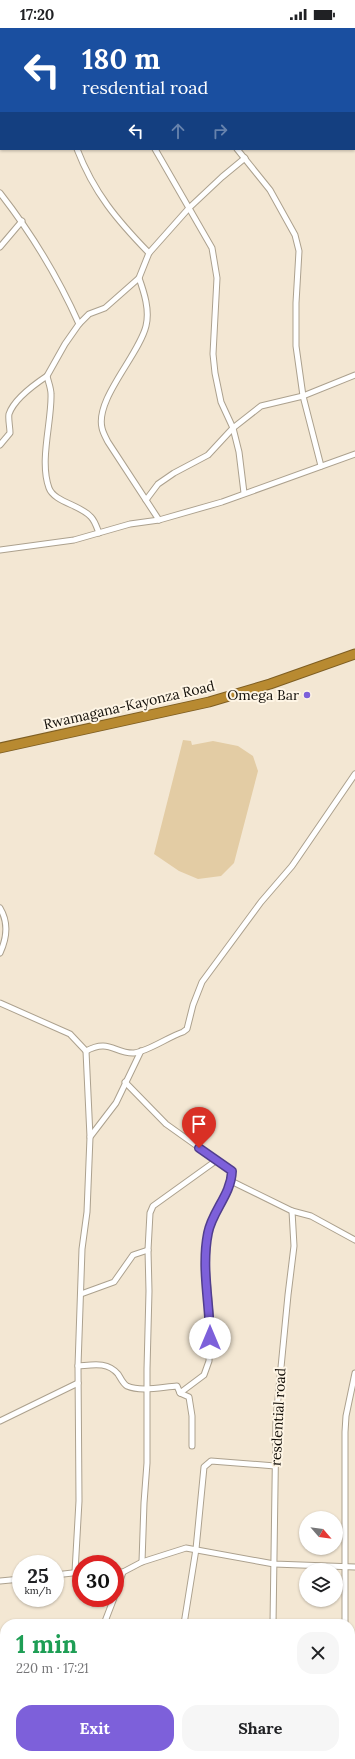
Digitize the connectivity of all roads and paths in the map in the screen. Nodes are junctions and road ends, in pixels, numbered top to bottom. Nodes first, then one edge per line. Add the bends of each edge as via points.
1 (77, 150) edge
2 (156, 150) edge
3 (238, 150) edge
4 (245, 158) junction
5 (0, 193) edge
6 (189, 208) junction
7 (22, 221) junction
8 (0, 247) edge
9 (149, 253) junction
10 (139, 278) junction
11 (79, 324) junction
12 (355, 375) edge
13 (47, 376) junction
14 (303, 396) junction
15 (233, 428) junction
16 (0, 445) edge
17 (355, 454) edge
18 (321, 466) junction
19 (244, 494) junction
20 (146, 500) junction
21 (158, 520) junction
22 (99, 533) junction
23 (0, 550) edge
24 (355, 654) edge
25 (0, 748) edge
26 (355, 774) edge
27 (0, 908) edge
28 (0, 953) edge
29 (0, 1003) edge
30 (86, 1051) junction
31 (141, 1051) junction
32 (125, 1082) junction
33 (90, 1137) junction
34 (217, 1160) junction
35 (231, 1181) junction
36 (292, 1211) junction
37 (355, 1240) edge
38 (148, 1250) junction
39 (81, 1294) junction
40 (78, 1366) junction
41 (355, 1373) edge
42 (78, 1383) junction
43 (148, 1388) junction
44 (180, 1393) junction
45 (0, 1421) edge
46 (192, 1446) dead end
47 (275, 1466) junction
48 (196, 1549) junction
49 (78, 1555) edge
50 (142, 1562) junction
51 (274, 1564) junction
52 (345, 1566) junction
53 (355, 1567) edge
54 (124, 1572) edge
55 (12, 1580) edge
56 (0, 1581) edge
57 (111, 1607) edge
58 (106, 1619) edge
59 (185, 1619) edge
60 (273, 1619) edge
61 (345, 1619) edge

1 - 9 street via 92,184 114,216
2 - 6 street
3 - 4 street
4 - 6 street
4 - 14 street via 270,190 296,234 299,251 296,346
5 - 7 street
6 - 9 street
6 - 15 street via 212,248 217,278 213,354 221,402
7 - 8 street
7 - 11 street via 65,294
9 - 10 street
10 - 11 street via 105,308 89,314
10 - 20 street via 148,314 146,327 108,396 101,420 108,442
11 - 13 street
12 - 14 street
13 - 16 street via 31,387 17,402 10,414 10,433
13 - 22 street via 51,393 47,438 47,481 50,491 91,517
14 - 15 street via 261,406
14 - 18 street
15 - 19 street
15 - 20 street via 208,455 158,484
17 - 18 street
18 - 19 street
19 - 21 street
20 - 21 street
21 - 22 street via 130,524
22 - 23 street via 74,540
24 - 25 highway, Rwamagana-Kayonza Road via 209,702
26 - 31 street via 292,866 261,902 202,982 187,1029
27 - 28 street via 4,915 6,934
29 - 30 street via 70,1034
30 - 31 street via 94,1046 110,1046 132,1053
30 - 33 street
31 - 32 street
32 - 33 street via 116,1104
32 - 34 street via 166,1124
33 - 39 street
34 - 35 street via 232,1171
34 - 38 street via 153,1206 150,1212
35 - 36 street
35 - 44 street via 208,1232 206,1265 210,1314 209,1361 204,1375
36 - 37 street via 311,1216
36 - 47 street, resdential road via 294,1246 276,1419
38 - 39 street via 133,1255 114,1282
38 - 43 street
39 - 40 street
40 - 42 street
40 - 43 street via 104,1364 116,1371 125,1384
41 - 52 street via 345,1432
42 - 45 street
42 - 49 street
43 - 44 street via 176,1386
43 - 50 street
44 - 46 street via 189,1397
47 - 48 street via 211,1461 204,1467
47 - 51 street, resdential road
48 - 50 street via 186,1548
48 - 51 street
48 - 59 street
50 - 54 street
51 - 52 street
51 - 60 street, resdential road
52 - 53 street
52 - 61 street
55 - 56 street
57 - 58 street

